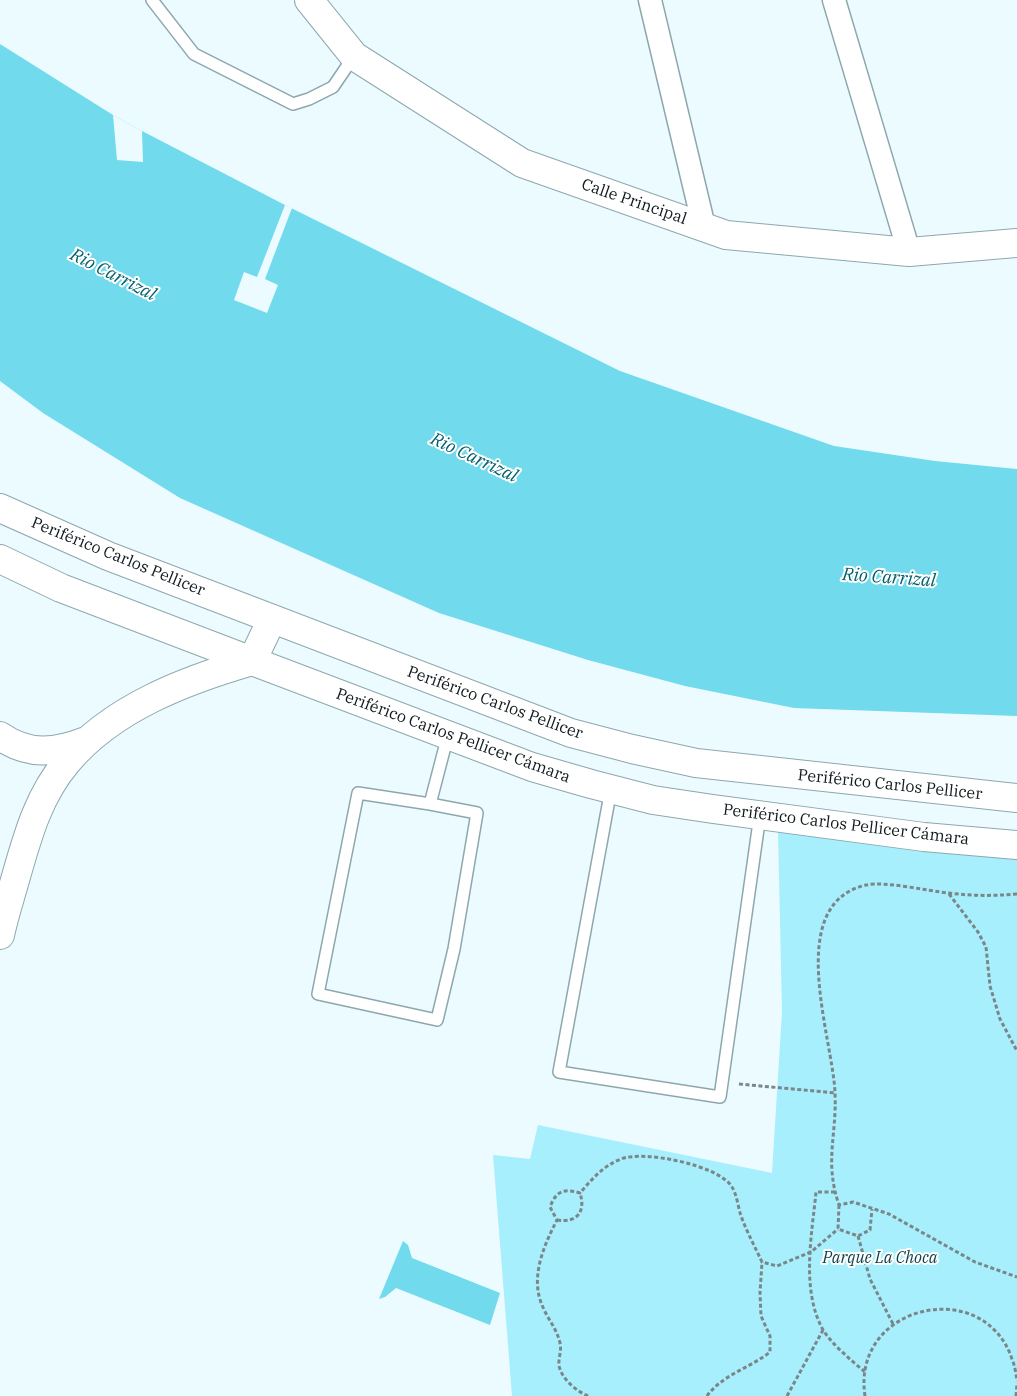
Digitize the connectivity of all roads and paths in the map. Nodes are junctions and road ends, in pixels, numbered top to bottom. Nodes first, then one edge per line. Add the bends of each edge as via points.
1 (152, 0) edge
2 (309, 0) edge
3 (650, 0) edge
4 (834, 0) edge
5 (354, 56) junction
6 (704, 227) junction
7 (1017, 243) edge
8 (909, 252) junction
9 (0, 508) edge
10 (0, 559) edge
11 (272, 619) junction
12 (252, 661) junction
13 (448, 735) junction
14 (0, 736) edge
15 (90, 739) junction
16 (611, 789) junction
17 (1017, 798) edge
18 (430, 804) junction
19 (760, 815) junction
20 (1017, 845) edge
21 (948, 893) junction
22 (1017, 894) edge
23 (0, 935) edge
24 (1017, 1051) edge
25 (722, 1082) junction
26 (836, 1093) junction
27 (835, 1192) junction
28 (580, 1193) junction
29 (839, 1205) junction
30 (872, 1209) junction
31 (557, 1220) junction
32 (838, 1229) junction
33 (858, 1236) junction
34 (811, 1252) junction
35 (762, 1262) junction
36 (1017, 1277) edge
37 (892, 1324) junction
38 (823, 1330) junction
39 (865, 1372) junction
40 (1017, 1382) edge
41 (588, 1396) edge
42 (707, 1396) edge
43 (787, 1396) edge
44 (865, 1396) edge
45 (1016, 1396) edge

1 - 5 lane via 194,54 293,104 333,87
2 - 5 main road, Calle Principal
3 - 6 street
4 - 8 street
5 - 6 main road, Calle Principal via 522,163
6 - 8 main road, Calle Principal via 726,234
7 - 8 main road, Calle Principal
9 - 11 main road, Periférico Carlos Pellicer via 108,556
10 - 12 main road, Periférico Carlos Pellicer Cámara via 61,588
11 - 12 main road
11 - 17 main road, Periférico Carlos Pellicer via 571,733 632,750 756,771
12 - 13 main road, Periférico Carlos Pellicer Cámara
12 - 15 main road via 213,672 171,690 113,721
13 - 16 main road, Periférico Carlos Pellicer Cámara via 532,767
13 - 18 lane
14 - 15 main road via 20,747 47,752
15 - 23 main road via 62,768 36,812
16 - 19 main road, Periférico Carlos Pellicer Cámara via 653,800
16 - 25 lane via 560,1072 720,1097
18 - 18 lane via 358,793 318,994 436,1020 454,949 477,813
19 - 20 main road, Periférico Carlos Pellicer Cámara via 924,837
19 - 25 lane
21 - 22 path via 991,897
21 - 24 path via 986,947 990,986 1000,1019
21 - 26 path via 908,886 867,885 846,894 830,908 817,966
25 - 26 path via 777,1090
26 - 27 path via 830,1163
27 - 29 path
27 - 34 path via 816,1192
28 - 31 path via 583,1203 578,1218
28 - 31 path via 561,1191 554,1197 550,1207
28 - 35 path via 606,1167 637,1155 677,1161 707,1170 723,1177 733,1187 742,1218
29 - 30 path via 853,1202
29 - 32 path
30 - 33 path via 870,1230
30 - 36 path via 902,1221 975,1262
31 - 41 path via 544,1246 538,1287 541,1304 560,1344 559,1367 567,1380
32 - 33 path
32 - 34 path
33 - 37 path via 870,1279
34 - 35 path via 777,1266
34 - 38 path via 814,1310
35 - 42 path via 762,1316 770,1336 770,1352 756,1364 716,1384
37 - 39 path via 870,1354
37 - 40 path via 914,1313 937,1308 961,1311 983,1321 1000,1337 1012,1358
38 - 39 path
38 - 43 path
39 - 44 path
40 - 45 path

